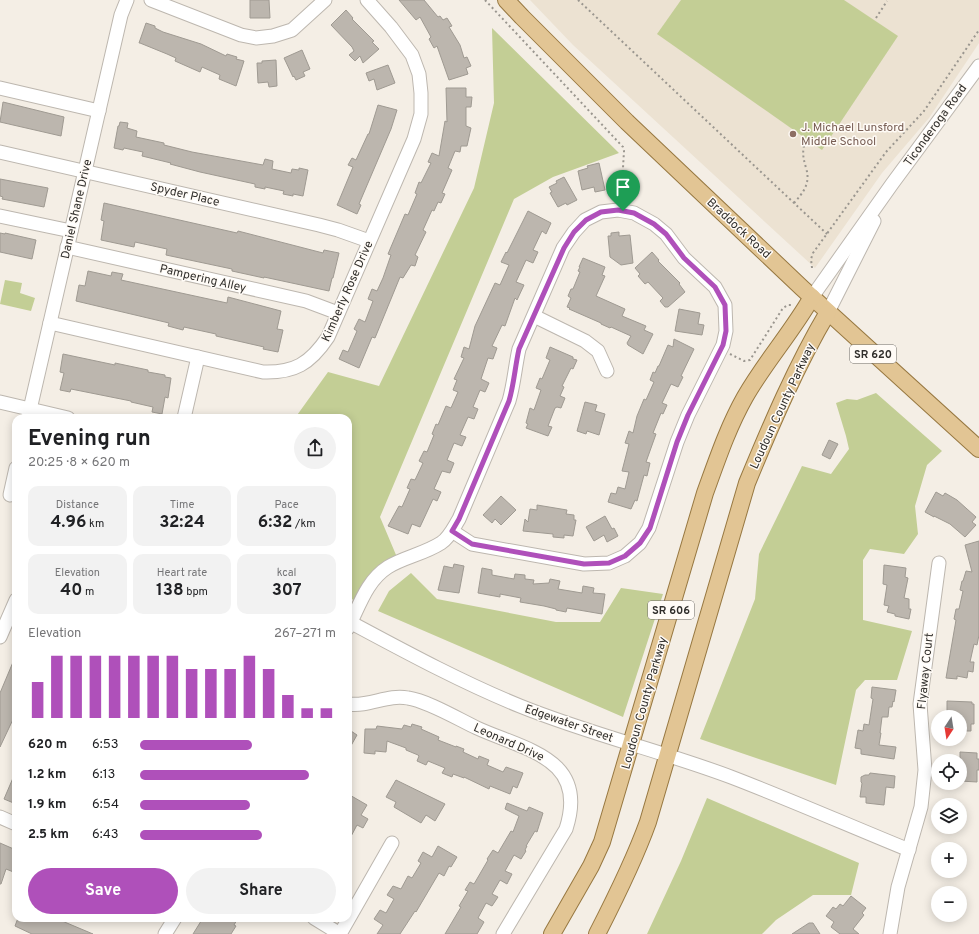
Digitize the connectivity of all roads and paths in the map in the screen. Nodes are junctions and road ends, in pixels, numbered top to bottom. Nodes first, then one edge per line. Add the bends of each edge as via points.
1 (127, 0) edge
2 (151, 0) edge
3 (325, 0) edge
4 (367, 0) edge
5 (485, 0) edge
6 (506, 0) edge
7 (578, 0) edge
8 (887, 0) edge
9 (876, 18) dead end
10 (979, 30) edge
11 (979, 66) edge
12 (0, 88) edge
13 (99, 111) junction
14 (804, 146) dead end
15 (0, 152) edge
16 (85, 171) junction
17 (892, 184) junction
18 (794, 203) junction
19 (623, 211) junction
20 (0, 216) edge
21 (71, 231) junction
22 (827, 234) junction
23 (369, 241) junction
24 (67, 247) junction
25 (812, 268) dead end
26 (812, 297) junction
27 (792, 305) dead end
28 (828, 312) junction
29 (338, 313) junction
30 (534, 316) junction
31 (50, 323) junction
32 (720, 350) junction
33 (198, 358) junction
34 (607, 371) dead end
35 (0, 402) edge
36 (29, 414) edge
37 (185, 414) edge
38 (979, 449) edge
39 (12, 483) edge
40 (9, 495) edge
41 (452, 531) junction
42 (939, 563) dead end
43 (12, 609) edge
44 (352, 618) edge
45 (352, 625) edge
46 (0, 637) edge
47 (352, 704) edge
48 (632, 744) junction
49 (669, 756) junction
50 (0, 817) edge
51 (12, 822) edge
52 (392, 843) dead end
53 (909, 850) junction
54 (352, 913) edge
55 (172, 922) edge
56 (320, 922) edge
57 (347, 922) edge
58 (164, 934) edge
59 (340, 934) edge
60 (503, 934) edge
61 (552, 934) edge
62 (597, 934) edge
63 (890, 934) edge

1 - 13 street, Daniel Shane Drive
2 - 3 street via 241,35 256,38 292,30
4 - 23 street, Kimberly Rose Drive via 412,55 419,74 421,93 421,114 414,139
5 - 19 path via 622,147 622,184 626,197
6 - 26 main road, Braddock Road / SR 620 via 627,122
7 - 18 path
8 - 9 path
10 - 22 path via 924,111 886,152
11 - 17 street, Ticonderoga Road
12 - 13 street
13 - 16 street, Daniel Shane Drive
14 - 18 path via 802,154 808,180 802,195
15 - 16 street, Spyder Place
16 - 21 street, Daniel Shane Drive
16 - 23 street, Spyder Place via 319,225
17 - 26 street, Ticonderoga Road
17 - 28 street, Ticonderoga Road
18 - 22 path
19 - 30 street via 601,212 586,220 574,232 564,248
19 - 32 street via 634,213 654,224 666,234 684,258 715,287 725,305 726,331
20 - 21 street
21 - 24 street, Daniel Shane Drive
22 - 25 path via 813,253
23 - 29 street, Kimberly Rose Drive
24 - 29 street, Pampering Alley via 306,301
24 - 31 street, Daniel Shane Drive
26 - 28 main road, Braddock Road / SR 620
26 - 48 main road, Loudoun County Parkway / SR 606 via 761,371 723,444 705,493
27 - 32 path via 782,308 750,360 744,361
28 - 38 main road, Braddock Road / SR 620
28 - 49 main road, Loudoun County Parkway / SR 606 via 788,391 747,483
29 - 33 street, Kimberly Rose Drive via 319,351 294,369 278,373 263,372
30 - 34 street via 585,341 598,352
30 - 41 street via 519,349 509,401
31 - 33 street, Kimberly Rose Drive
31 - 36 street, Daniel Shane Drive
32 - 41 street via 677,442 650,528 640,543 625,556 609,563 584,564 472,544
33 - 37 street
35 - 36 street
39 - 40 street
41 - 44 street via 442,543 388,567 378,575 363,595
42 - 53 street, Flyaway Court via 920,704 925,770 921,807
43 - 46 street
45 - 48 street, Edgewater Street via 519,706 571,726
47 - 60 street, Leonard Drive via 368,704 394,698 419,701 542,754 559,769 566,780 572,804 566,829
48 - 49 street, Edgewater Street
48 - 61 main road, Loudoun County Parkway / SR 606 via 602,842
49 - 53 street, Edgewater Street via 731,777
49 - 62 main road, Loudoun County Parkway / SR 606 via 638,852
50 - 51 street
52 - 54 street
53 - 63 street, Flyaway Court via 898,887
55 - 58 street
56 - 59 street
57 - 59 street

